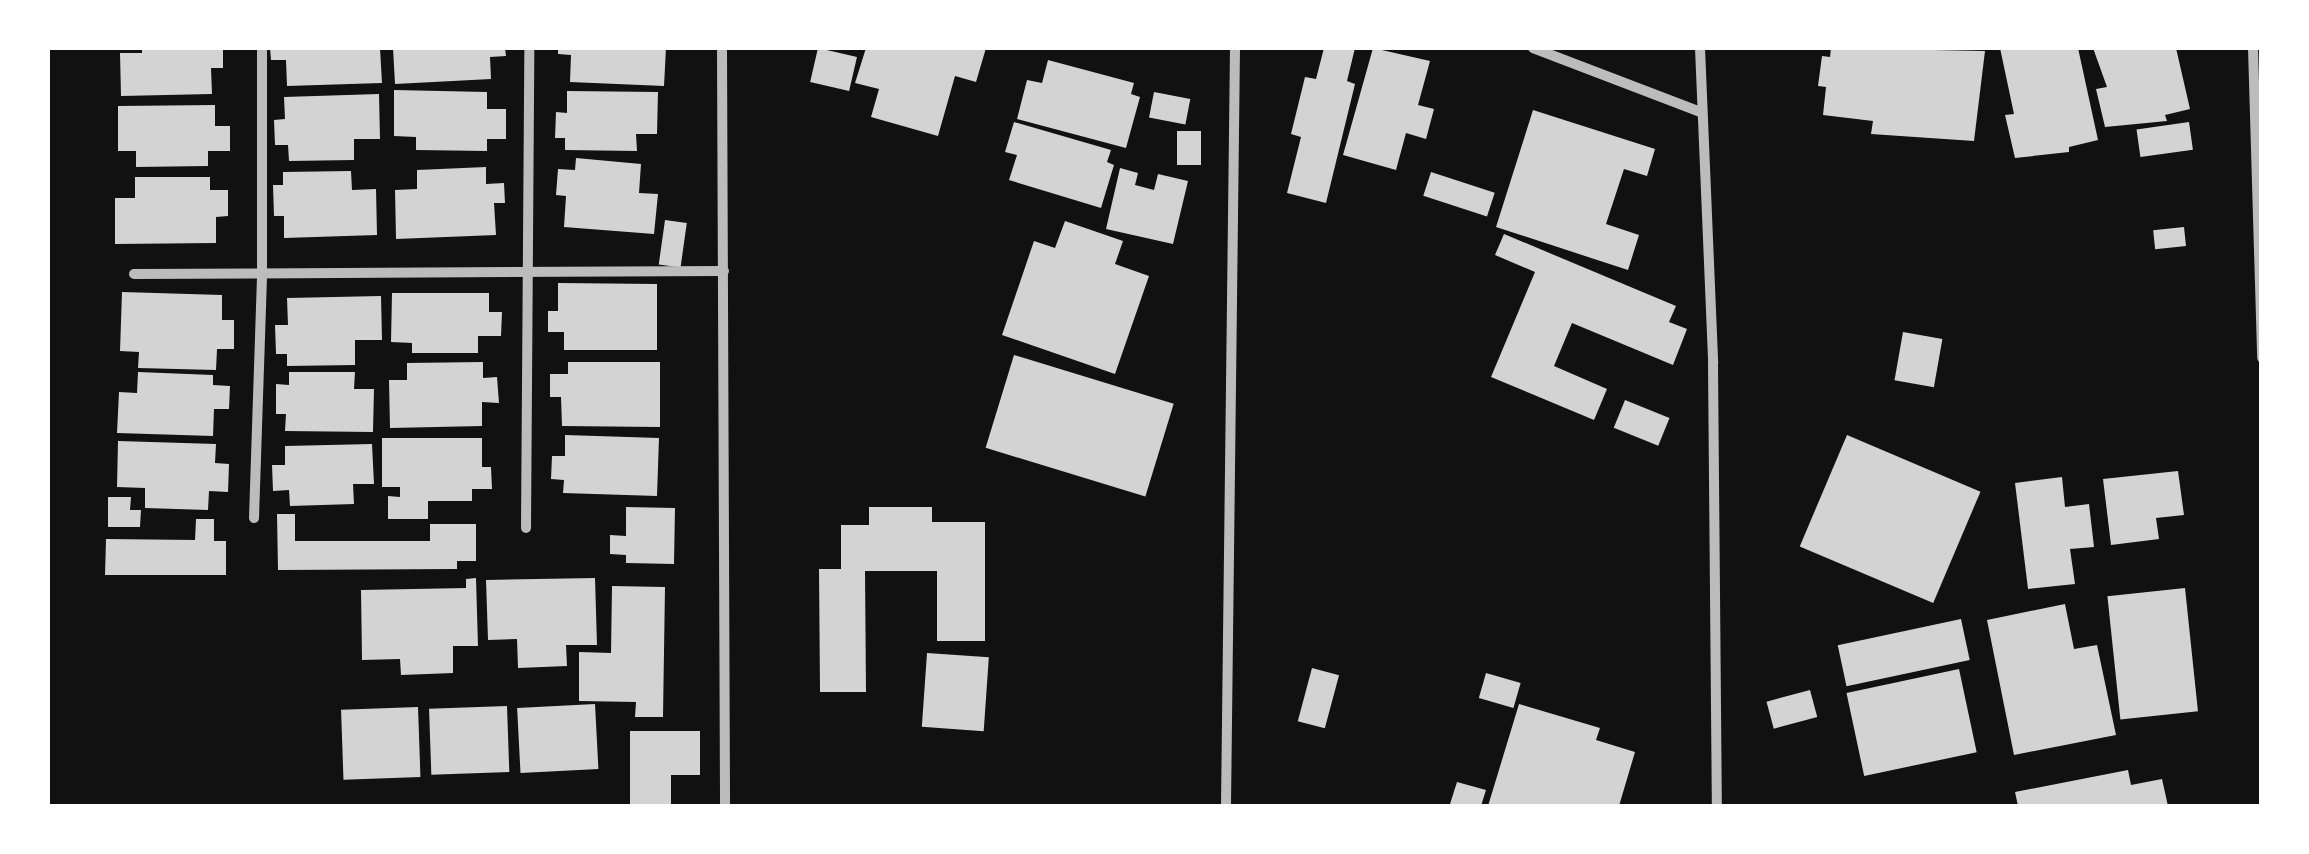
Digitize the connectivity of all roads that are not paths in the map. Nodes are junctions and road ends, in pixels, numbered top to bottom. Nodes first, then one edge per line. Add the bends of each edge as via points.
1 (262, 48) edge
2 (529, 48) edge
3 (722, 48) edge
4 (1235, 48) edge
5 (1533, 48) edge
6 (1700, 48) edge
7 (2252, 48) edge
8 (1701, 112) junction
9 (724, 270) junction
10 (528, 272) junction
11 (134, 274) dead end
12 (262, 274) junction
13 (2262, 358) edge
14 (254, 518) dead end
15 (526, 528) dead end
16 (725, 806) edge
17 (1226, 806) edge
18 (1718, 806) edge

1 - 12 street
2 - 10 street
3 - 9 street
4 - 17 street
5 - 8 street
6 - 8 street
7 - 13 street
8 - 18 street via 1713,364
9 - 10 street
9 - 16 street
10 - 12 street
10 - 15 street
11 - 12 street
12 - 14 street

